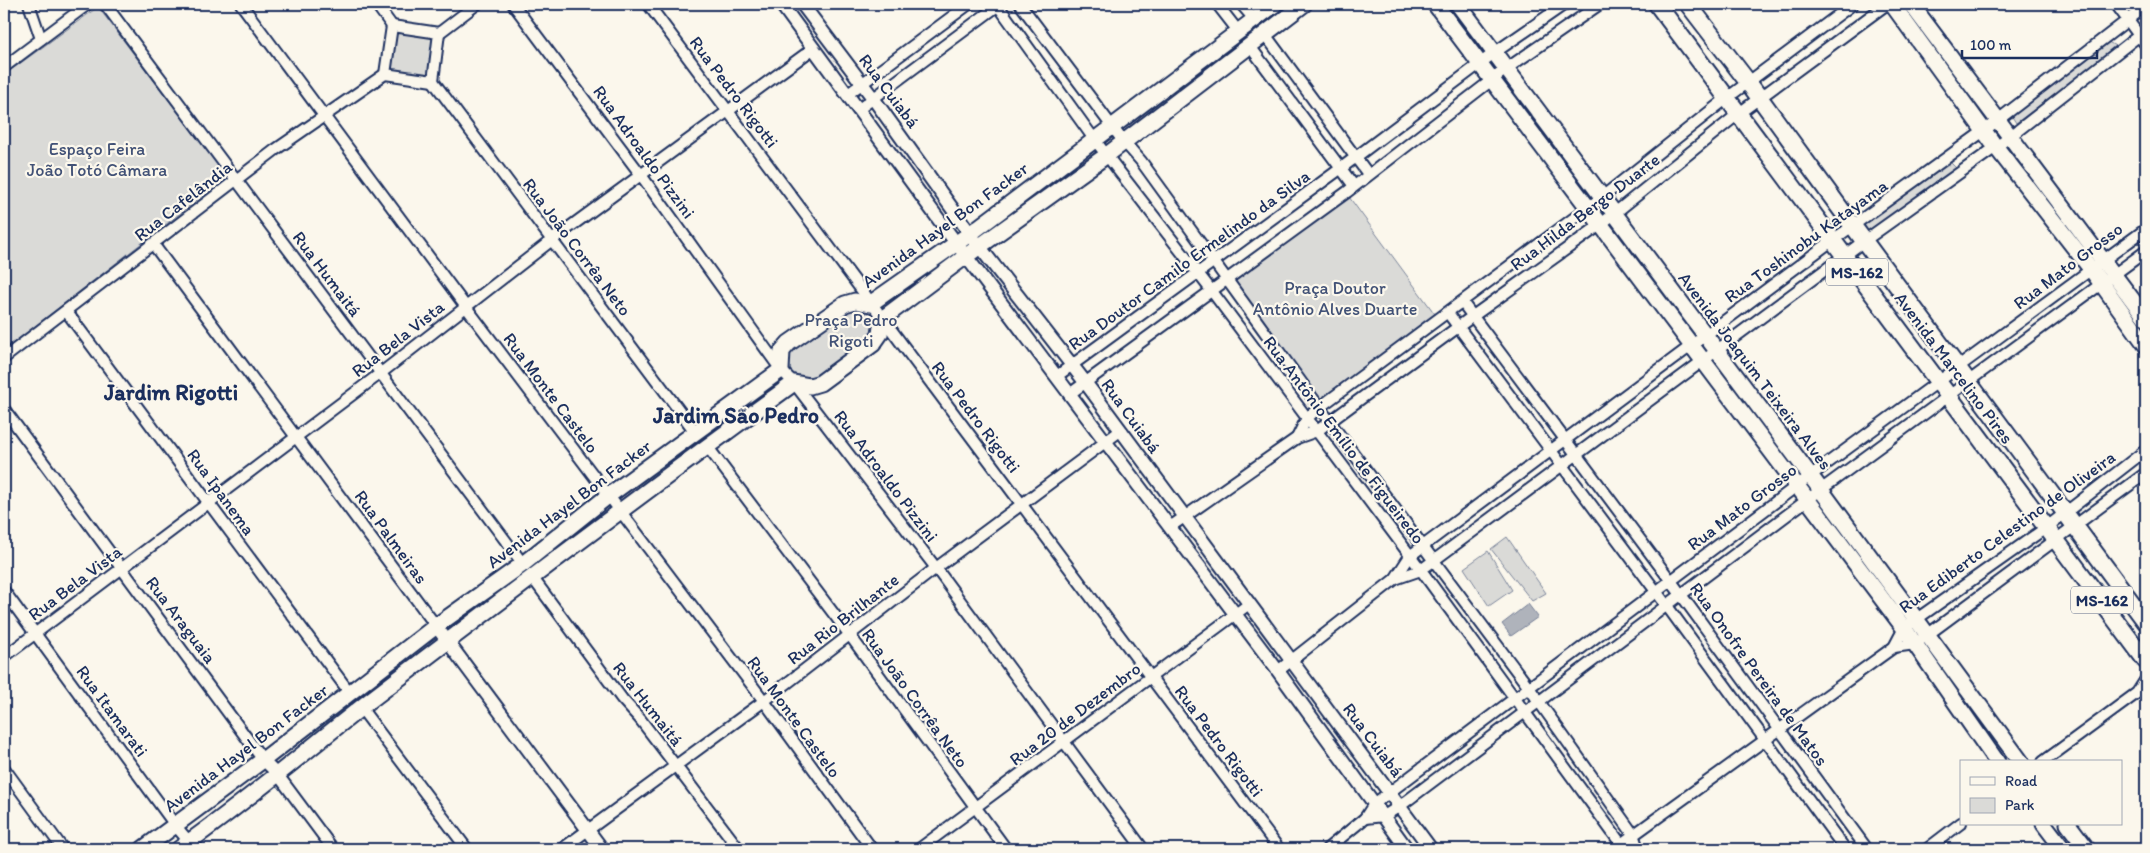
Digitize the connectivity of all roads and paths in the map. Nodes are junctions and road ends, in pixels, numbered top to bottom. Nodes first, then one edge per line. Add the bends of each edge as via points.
1 (28, 4) edge
2 (88, 4) edge
3 (105, 4) edge
4 (241, 4) edge
5 (376, 4) edge
6 (477, 4) edge
7 (513, 4) edge
8 (648, 4) edge
9 (781, 4) edge
10 (802, 4) edge
11 (969, 4) edge
12 (998, 4) edge
13 (1020, 4) edge
14 (1217, 4) edge
15 (1241, 4) edge
16 (1275, 4) edge
17 (1304, 4) edge
18 (1435, 4) edge
19 (1458, 4) edge
20 (1565, 4) edge
21 (1600, 4) edge
22 (1657, 4) edge
23 (1688, 4) edge
24 (1853, 4) edge
25 (1887, 4) edge
26 (1892, 4) edge
27 (1911, 4) edge
28 (2116, 4) edge
29 (2146, 6) edge
30 (1254, 19) junction
31 (2128, 20) junction
32 (392, 26) junction
33 (1238, 31) junction
34 (439, 33) junction
35 (2143, 33) edge
36 (1264, 34) junction
37 (41, 39) junction
38 (1249, 45) junction
39 (2146, 46) edge
40 (814, 48) junction
41 (1494, 53) junction
42 (1480, 64) junction
43 (4, 66) edge
44 (1506, 69) junction
45 (385, 74) junction
46 (1492, 80) junction
47 (432, 81) junction
48 (1748, 82) junction
49 (862, 84) junction
50 (848, 94) junction
51 (873, 98) junction
52 (1727, 98) junction
53 (1760, 98) junction
54 (859, 109) junction
55 (728, 112) junction
56 (1738, 114) junction
57 (324, 115) junction
58 (1997, 121) junction
59 (1111, 125) junction
60 (1984, 131) junction
61 (2009, 137) junction
62 (1094, 139) junction
63 (1124, 142) junction
64 (1996, 147) junction
65 (1107, 155) junction
66 (1355, 158) junction
67 (1340, 169) junction
68 (1368, 174) junction
69 (641, 175) junction
70 (237, 179) junction
71 (1354, 186) junction
72 (1601, 198) junction
73 (1587, 208) junction
74 (1614, 213) junction
75 (1600, 225) junction
76 (1853, 226) junction
77 (2146, 229) edge
78 (971, 233) junction
79 (552, 240) junction
80 (1833, 240) junction
81 (1864, 241) junction
82 (956, 243) junction
83 (153, 244) junction
84 (979, 246) junction
85 (2146, 251) edge
86 (966, 256) junction
87 (1845, 256) junction
88 (2103, 259) junction
89 (1214, 261) junction
90 (2091, 268) junction
91 (2114, 273) junction
92 (1198, 274) junction
93 (1228, 279) junction
94 (2101, 283) junction
95 (1211, 290) junction
96 (1462, 302) junction
97 (870, 304) junction
98 (466, 307) junction
99 (66, 311) junction
100 (1448, 313) junction
101 (1473, 316) junction
102 (2146, 318) edge
103 (882, 320) junction
104 (1459, 328) junction
105 (1045, 332) junction
106 (1706, 336) junction
107 (1030, 342) junction
108 (2146, 344) edge
109 (1692, 346) junction
110 (1717, 350) junction
111 (4, 358) edge
112 (1704, 361) junction
113 (1072, 366) junction
114 (1959, 368) junction
115 (781, 370) junction
116 (381, 373) junction
117 (1057, 376) junction
118 (1085, 382) junction
119 (1940, 382) junction
120 (1969, 382) junction
121 (794, 383) junction
122 (1071, 393) junction
123 (1950, 396) junction
124 (1320, 407) junction
125 (4, 409) edge
126 (1307, 418) junction
127 (1330, 422) junction
128 (1120, 431) junction
129 (1317, 431) junction
130 (696, 433) junction
131 (295, 437) junction
132 (1298, 438) junction
133 (1565, 438) junction
134 (1105, 441) junction
135 (706, 446) junction
136 (1552, 450) junction
137 (2146, 450) edge
138 (1577, 454) junction
139 (2133, 459) junction
140 (1563, 465) junction
141 (2145, 473) edge
142 (1810, 476) junction
143 (1797, 486) junction
144 (1821, 490) junction
145 (1605, 491) junction
146 (608, 496) junction
147 (1807, 500) junction
148 (208, 501) junction
149 (1590, 502) junction
150 (1022, 504) junction
151 (2066, 511) junction
152 (620, 513) junction
153 (1184, 517) junction
154 (2046, 526) junction
155 (2076, 526) junction
156 (1170, 527) junction
157 (2057, 540) junction
158 (1423, 546) junction
159 (1410, 556) junction
160 (1434, 561) junction
161 (522, 564) junction
162 (122, 568) junction
163 (936, 568) junction
164 (1421, 570) junction
165 (532, 577) junction
166 (1395, 579) junction
167 (1671, 580) junction
168 (4, 591) edge
169 (1657, 592) junction
170 (1681, 595) junction
171 (1249, 604) junction
172 (1667, 606) junction
173 (1234, 615) junction
174 (2146, 622) edge
175 (1910, 624) junction
176 (436, 626) junction
177 (35, 633) junction
178 (849, 634) junction
179 (1928, 635) junction
180 (447, 642) junction
181 (1915, 644) junction
182 (1894, 647) junction
183 (4, 657) edge
184 (1291, 661) junction
185 (2146, 661) edge
186 (1278, 671) junction
187 (1151, 677) junction
188 (2146, 679) edge
189 (1530, 689) junction
190 (2142, 691) edge
191 (350, 693) junction
192 (1516, 699) junction
193 (764, 701) junction
194 (1538, 702) junction
195 (361, 708) junction
196 (1525, 712) junction
197 (1780, 729) junction
198 (1765, 740) junction
199 (1065, 742) junction
200 (263, 760) junction
201 (1996, 760) edge
202 (2020, 760) edge
203 (2046, 760) edge
204 (675, 766) junction
205 (4, 768) edge
206 (278, 775) junction
207 (1390, 793) junction
208 (1374, 804) junction
209 (1400, 806) junction
210 (975, 808) junction
211 (1384, 816) junction
212 (1365, 818) junction
213 (1960, 824) edge
214 (175, 825) junction
215 (2046, 826) edge
216 (2070, 826) edge
217 (588, 830) junction
218 (1633, 834) junction
219 (188, 847) edge
220 (1621, 848) edge
221 (63, 849) edge
222 (143, 849) edge
223 (333, 849) edge
224 (467, 849) edge
225 (562, 849) edge
226 (602, 849) edge
227 (739, 849) edge
228 (872, 849) edge
229 (919, 849) edge
230 (1006, 849) edge
231 (1143, 849) edge
232 (1279, 849) edge
233 (1326, 849) edge
234 (1407, 849) edge
235 (1431, 849) edge
236 (1638, 849) edge
237 (1845, 849) edge
238 (1868, 849) edge
239 (1926, 849) edge
240 (2063, 849) edge
241 (2087, 849) edge

1 - 37 street
2 - 37 street
3 - 70 street, Rua Humaitá
4 - 57 street, Rua Monte Castelo
5 - 32 street
6 - 34 street
7 - 69 street, Rua Adroaldo Pizzini
8 - 55 street, Rua Pedro Rigotti
9 - 40 street, Rua Cuiabá
10 - 49 street, Rua Cuiabá
11 - 49 street
12 - 51 street
12 - 62 street, Rua Antônio Emílio de Figueiredo
13 - 59 street, Rua Antônio Emílio de Figueiredo
14 - 33 street
15 - 30 street
16 - 30 main road, Avenida Hayel Bon Facker
17 - 36 main road, Avenida Hayel Bon Facker
18 - 42 main road, Avenida Joaquim Teixeira Alves
19 - 41 main road, Avenida Joaquim Teixeira Alves
20 - 41 street
21 - 44 street
22 - 52 main road, Avenida Marcelino Pires / MS-162
23 - 48 main road, Avenida Marcelino Pires / MS-162
24 - 48 street, Rua Hilda Bergo Duarte
25 - 53 street, Rua Hilda Bergo Duarte
26 - 60 main road
27 - 58 main road
28 - 31 street
29 - 31 street, Rua Toshinobu Katayama
30 - 33 main road, Avenida Hayel Bon Facker
31 - 35 street
31 - 58 street, Rua Toshinobu Katayama
32 - 34 street
32 - 45 street
33 - 59 main road, Avenida Hayel Bon Facker
34 - 47 street
35 - 39 street
35 - 61 street, Rua Toshinobu Katayama
36 - 38 main road, Avenida Hayel Bon Facker
36 - 66 street
37 - 43 street
38 - 63 main road, Avenida Hayel Bon Facker
38 - 67 street
40 - 50 street, Rua Cuiabá
40 - 55 street, Rua Bela Vista
41 - 42 street
41 - 44 main road, Avenida Joaquim Teixeira Alves
42 - 46 main road, Avenida Joaquim Teixeira Alves
42 - 66 street, Rua Doutor Camilo Ermelindo da Silva
44 - 46 street
44 - 72 main road, Avenida Joaquim Teixeira Alves
45 - 47 street
45 - 57 street, Rua Cafelândia
46 - 68 street
46 - 73 main road, Avenida Joaquim Teixeira Alves
47 - 79 street, Rua João Corrêa Neto
48 - 52 street, Rua Hilda Bergo Duarte
48 - 53 main road, Avenida Marcelino Pires / MS-162
49 - 50 street
49 - 51 street, Rua Cuiabá
50 - 54 street, Rua Cuiabá
51 - 54 street
51 - 78 street, Rua Cuiabá
52 - 56 main road, Avenida Marcelino Pires / MS-162
52 - 72 street, Rua Hilda Bergo Duarte
53 - 56 street, Rua Hilda Bergo Duarte
53 - 76 main road, Avenida Marcelino Pires / MS-162
54 - 82 street, Rua Cuiabá
55 - 69 street, Rua Bela Vista
55 - 97 street, Rua Pedro Rigotti
56 - 74 street, Rua Hilda Bergo Duarte
56 - 80 main road, Avenida Marcelino Pires / MS-162
57 - 70 street, Rua Cafelândia
57 - 98 street, Rua Monte Castelo
58 - 60 street, Rua Toshinobu Katayama
58 - 61 main road
59 - 62 main road, Avenida Hayel Bon Facker
59 - 63 street, Rua Antônio Emílio de Figueiredo
60 - 64 main road
60 - 76 street, Rua Toshinobu Katayama
61 - 64 street, Rua Toshinobu Katayama
61 - 88 main road
62 - 65 street, Rua Antônio Emílio de Figueiredo
62 - 78 main road, Avenida Hayel Bon Facker
63 - 65 main road, Avenida Hayel Bon Facker
63 - 89 street, Rua Antônio Emílio de Figueiredo
64 - 81 street, Rua Toshinobu Katayama
64 - 90 main road
65 - 84 main road, Avenida Hayel Bon Facker
65 - 92 street, Rua Antônio Emílio de Figueiredo
66 - 67 street, Rua Doutor Camilo Ermelindo da Silva
66 - 68 street
67 - 71 street
67 - 89 street, Rua Doutor Camilo Ermelindo da Silva
68 - 71 street
69 - 79 street, Rua Bela Vista
69 - 115 street, Rua Adroaldo Pizzini
70 - 83 street, Rua Cafelândia
70 - 116 street, Rua Humaitá
71 - 93 street
72 - 73 street, Rua Hilda Bergo Duarte
72 - 74 main road, Avenida Joaquim Teixeira Alves
73 - 75 main road, Avenida Joaquim Teixeira Alves
73 - 96 street, Rua Hilda Bergo Duarte
74 - 75 street, Rua Hilda Bergo Duarte
74 - 106 main road, Avenida Joaquim Teixeira Alves
75 - 101 street, Rua Hilda Bergo Duarte
75 - 109 main road, Avenida Joaquim Teixeira Alves
76 - 80 street, Rua Toshinobu Katayama
76 - 81 main road, Avenida Marcelino Pires / MS-162
77 - 88 street, Rua Mato Grosso
78 - 82 main road, Avenida Hayel Bon Facker
78 - 84 street, Rua Cuiabá
79 - 98 street, Rua Bela Vista
79 - 130 street, Rua João Corrêa Neto
80 - 87 main road, Avenida Marcelino Pires / MS-162
80 - 106 street, Rua Toshinobu Katayama
81 - 87 street, Rua Toshinobu Katayama
81 - 114 main road, Avenida Marcelino Pires / MS-162
82 - 86 street, Rua Cuiabá
82 - 97 main road, Avenida Hayel Bon Facker
83 - 99 street, Rua Cafelândia
83 - 131 street, Rua Palmeiras
84 - 86 main road, Avenida Hayel Bon Facker
84 - 105 street, Rua Cuiabá
85 - 91 street, Rua Mato Grosso
86 - 103 main road, Avenida Hayel Bon Facker
86 - 107 street, Rua Cuiabá
87 - 110 street, Rua Toshinobu Katayama
87 - 119 main road, Avenida Marcelino Pires / MS-162
88 - 90 street, Rua Mato Grosso
88 - 91 main road
89 - 92 street, Rua Doutor Camilo Ermelindo da Silva
89 - 93 street, Rua Antônio Emílio de Figueiredo
90 - 94 main road
90 - 114 street, Rua Mato Grosso
91 - 94 street, Rua Mato Grosso
91 - 102 main road
92 - 95 street, Rua Antônio Emílio de Figueiredo
92 - 113 street, Rua Doutor Camilo Ermelindo da Silva
93 - 95 street
93 - 124 street, Rua Antônio Emílio de Figueiredo
94 - 108 main road
94 - 120 street, Rua Mato Grosso
95 - 118 street
95 - 126 street, Rua Antônio Emílio de Figueiredo
96 - 100 street, Rua Hilda Bergo Duarte
96 - 101 street, Rua Onofre Pereira de Matos
97 - 103 street, Rua Pedro Rigotti
97 - 115 main road, Avenida Hayel Bon Facker via 855,301 845,304 789,343 782,352
98 - 116 street, Rua Bela Vista
98 - 146 street, Rua Monte Castelo
99 - 111 street, Rua Cafelândia
99 - 148 street, Rua Ipanema
100 - 104 street, Rua Onofre Pereira de Matos
100 - 124 street, Rua Hilda Bergo Duarte
101 - 104 street, Rua Hilda Bergo Duarte
101 - 133 street, Rua Onofre Pereira de Matos
103 - 121 main road via 880,334 873,344 820,383 810,386
103 - 150 street, Rua Pedro Rigotti
104 - 127 street, Rua Hilda Bergo Duarte
104 - 136 street, Rua Onofre Pereira de Matos
105 - 107 street
105 - 113 street, Rua Cuiabá
106 - 109 street, Rua Toshinobu Katayama
106 - 110 main road, Avenida Joaquim Teixeira Alves
107 - 117 street, Rua Cuiabá
109 - 112 main road, Avenida Joaquim Teixeira Alves
109 - 133 street, Rua Toshinobu Katayama
110 - 112 street, Rua Toshinobu Katayama
110 - 142 main road, Avenida Joaquim Teixeira Alves
112 - 138 street, Rua Toshinobu Katayama
112 - 143 main road, Avenida Joaquim Teixeira Alves
113 - 117 street, Rua Doutor Camilo Ermelindo da Silva
113 - 118 street, Rua Cuiabá
114 - 119 street, Rua Mato Grosso
114 - 120 main road, Avenida Marcelino Pires / MS-162
115 - 121 street, Rua Adroaldo Pizzini
115 - 130 main road, Avenida Hayel Bon Facker
116 - 131 street, Rua Bela Vista
116 - 161 street, Rua Humaitá
117 - 122 street, Rua Cuiabá
118 - 122 street
118 - 128 street, Rua Cuiabá
119 - 123 main road, Avenida Marcelino Pires / MS-162
119 - 142 street, Rua Mato Grosso
120 - 123 street, Rua Mato Grosso
120 - 151 main road, Avenida Marcelino Pires / MS-162
121 - 135 main road, Avenida Hayel Bon Facker
121 - 163 street, Rua Adroaldo Pizzini
122 - 134 street, Rua Cuiabá
123 - 144 street, Rua Mato Grosso
123 - 154 main road, Avenida Marcelino Pires / MS-162
124 - 126 street, Rua Hilda Bergo Duarte
124 - 127 street, Rua Antônio Emílio de Figueiredo
125 - 162 street, Rua Araguaia
126 - 129 street, Rua Antônio Emílio de Figueiredo
126 - 132 street, Rua Hilda Bergo Duarte
127 - 129 street, Rua Hilda Bergo Duarte
127 - 158 street, Rua Antônio Emílio de Figueiredo
128 - 134 street, Rua Rio Brilhante
128 - 153 street, Rua Cuiabá
129 - 132 street, Rua Hilda Bergo Duarte
129 - 159 street, Rua Antônio Emílio de Figueiredo
130 - 146 main road, Avenida Hayel Bon Facker
131 - 148 street, Rua Bela Vista
131 - 176 street, Rua Palmeiras
132 - 153 street, Rua Hilda Bergo Duarte
133 - 136 street, Rua Toshinobu Katayama
133 - 138 street, Rua Onofre Pereira de Matos
134 - 150 street, Rua Rio Brilhante
134 - 156 street, Rua Cuiabá
135 - 152 main road, Avenida Hayel Bon Facker
135 - 178 street, Rua João Corrêa Neto
136 - 140 street, Rua Onofre Pereira de Matos
136 - 158 street, Rua Toshinobu Katayama
137 - 139 street, Rua Ediberto Celestino de Oliveira
138 - 140 street, Rua Toshinobu Katayama
138 - 145 street, Rua Onofre Pereira de Matos
139 - 141 street
139 - 151 street, Rua Ediberto Celestino de Oliveira
140 - 149 street, Rua Onofre Pereira de Matos
140 - 160 street, Rua Toshinobu Katayama
141 - 155 street, Rua Ediberto Celestino de Oliveira
142 - 143 street, Rua Mato Grosso
142 - 144 main road, Avenida Joaquim Teixeira Alves
143 - 147 main road, Avenida Joaquim Teixeira Alves
143 - 167 street, Rua Mato Grosso
144 - 147 street, Rua Mato Grosso
144 - 175 main road, Avenida Joaquim Teixeira Alves
145 - 149 street
145 - 167 street, Rua Onofre Pereira de Matos
146 - 152 street, Rua Monte Castelo
146 - 161 main road, Avenida Hayel Bon Facker
147 - 170 street, Rua Mato Grosso
147 - 175 main road, Avenida Joaquim Teixeira Alves
148 - 162 street, Rua Bela Vista
148 - 191 street, Rua Ipanema
149 - 169 street, Rua Onofre Pereira de Matos
150 - 163 street, Rua Rio Brilhante
150 - 187 street, Rua Pedro Rigotti
151 - 154 street, Rua Ediberto Celestino de Oliveira
151 - 155 main road, Avenida Marcelino Pires / MS-162
152 - 165 main road, Avenida Hayel Bon Facker
152 - 193 street, Rua Monte Castelo
153 - 156 street, Rua Hilda Bergo Duarte
153 - 171 street, Rua Cuiabá
154 - 157 main road, Avenida Marcelino Pires / MS-162
154 - 175 street, Rua Ediberto Celestino de Oliveira
155 - 157 street, Rua Ediberto Celestino de Oliveira
155 - 174 main road, Avenida Marcelino Pires / MS-162
156 - 173 street, Rua Cuiabá
157 - 179 street, Rua Ediberto Celestino de Oliveira
157 - 185 main road, Avenida Marcelino Pires / MS-162
158 - 159 street, Rua Toshinobu Katayama
158 - 160 street, Rua Antônio Emílio de Figueiredo
159 - 164 street, Rua Antônio Emílio de Figueiredo
159 - 166 street, Rua Toshinobu Katayama
160 - 164 street, Rua Toshinobu Katayama
160 - 189 street, Rua Antônio Emílio de Figueiredo
161 - 176 main road, Avenida Hayel Bon Facker
162 - 177 street, Rua Bela Vista
162 - 200 street, Rua Araguaia
163 - 178 street, Rua Rio Brilhante
163 - 199 street, Rua Adroaldo Pizzini
164 - 166 street, Rua Toshinobu Katayama
164 - 192 street, Rua Antônio Emílio de Figueiredo
165 - 180 main road, Avenida Hayel Bon Facker
165 - 204 street, Rua Humaitá
166 - 184 street, Rua Toshinobu Katayama
167 - 169 street, Rua Mato Grosso
167 - 170 street, Rua Onofre Pereira de Matos
168 - 177 street, Rua Itamarati
169 - 172 street, Rua Onofre Pereira de Matos
169 - 189 street, Rua Mato Grosso
170 - 172 street, Rua Mato Grosso
170 - 197 street, Rua Onofre Pereira de Matos
171 - 173 street, Rua 20 de Dezembro
171 - 184 street, Rua Cuiabá
172 - 194 street, Rua Mato Grosso
172 - 198 street, Rua Onofre Pereira de Matos
173 - 186 street, Rua Cuiabá
173 - 187 street, Rua 20 de Dezembro
175 - 179 main road, Avenida Joaquim Teixeira Alves
175 - 181 main road, Avenida Joaquim Teixeira Alves
175 - 182 street, Rua Ediberto Celestino de Oliveira
176 - 180 street, Rua Palmeiras
176 - 191 main road, Avenida Hayel Bon Facker
177 - 183 street, Rua Bela Vista
177 - 214 street, Rua Itamarati
178 - 193 street, Rua Rio Brilhante
178 - 210 street, Rua João Corrêa Neto
179 - 181 street, Rua Ediberto Celestino de Oliveira
179 - 202 main road, Avenida Joaquim Teixeira Alves
180 - 195 main road, Avenida Hayel Bon Facker
180 - 217 street, Rua Palmeiras
181 - 182 street, Rua Ediberto Celestino de Oliveira
181 - 201 main road, Avenida Joaquim Teixeira Alves
182 - 197 street, Rua Ediberto Celestino de Oliveira
184 - 186 street, Rua Toshinobu Katayama
184 - 207 street, Rua Cuiabá
186 - 208 street, Rua Cuiabá
187 - 199 street, Rua 20 de Dezembro
187 - 232 street, Rua Pedro Rigotti
188 - 190 street
189 - 192 street, Rua Mato Grosso
189 - 194 street, Rua Antônio Emílio de Figueiredo
190 - 203 street
191 - 200 main road, Avenida Hayel Bon Facker
192 - 196 street, Rua Antônio Emílio de Figueiredo
192 - 207 street, Rua Mato Grosso
193 - 204 street, Rua Rio Brilhante
193 - 228 street, Rua Monte Castelo
194 - 196 street, Rua Mato Grosso
194 - 218 street, Rua Antônio Emílio de Figueiredo
195 - 206 main road, Avenida Hayel Bon Facker
195 - 224 street
196 - 209 street, Rua Mato Grosso
196 - 220 street, Rua Antônio Emílio de Figueiredo
197 - 198 street, Rua Ediberto Celestino de Oliveira
197 - 238 street, Rua Onofre Pereira de Matos
198 - 218 street, Rua Ediberto Celestino de Oliveira
198 - 237 street, Rua Onofre Pereira de Matos
199 - 210 street, Rua 20 de Dezembro
199 - 231 street, Rua Adroaldo Pizzini
200 - 206 street, Rua Araguaia
200 - 214 main road, Avenida Hayel Bon Facker
204 - 217 street, Rua Rio Brilhante
204 - 227 street, Rua Humaitá
205 - 221 street
206 - 219 main road, Avenida Hayel Bon Facker
206 - 223 street, Rua Araguaia
207 - 208 street, Rua Mato Grosso
207 - 209 street, Rua Cuiabá
208 - 211 street, Rua Cuiabá
208 - 212 street, Rua Mato Grosso
209 - 211 street, Rua Mato Grosso
209 - 235 street, Rua Cuiabá
210 - 229 street, Rua 20 de Dezembro
210 - 230 street, Rua João Corrêa Neto
211 - 212 street, Rua Mato Grosso
211 - 234 street, Rua Cuiabá
212 - 233 street, Rua Mato Grosso
213 - 239 street
214 - 219 street, Rua Itamarati
214 - 222 main road, Avenida Hayel Bon Facker
215 - 240 main road
216 - 241 main road
217 - 225 street, Rua Rio Brilhante
217 - 226 street, Rua Palmeiras
218 - 220 street, Rua Ediberto Celestino de Oliveira
218 - 236 street, Rua Antônio Emílio de Figueiredo

